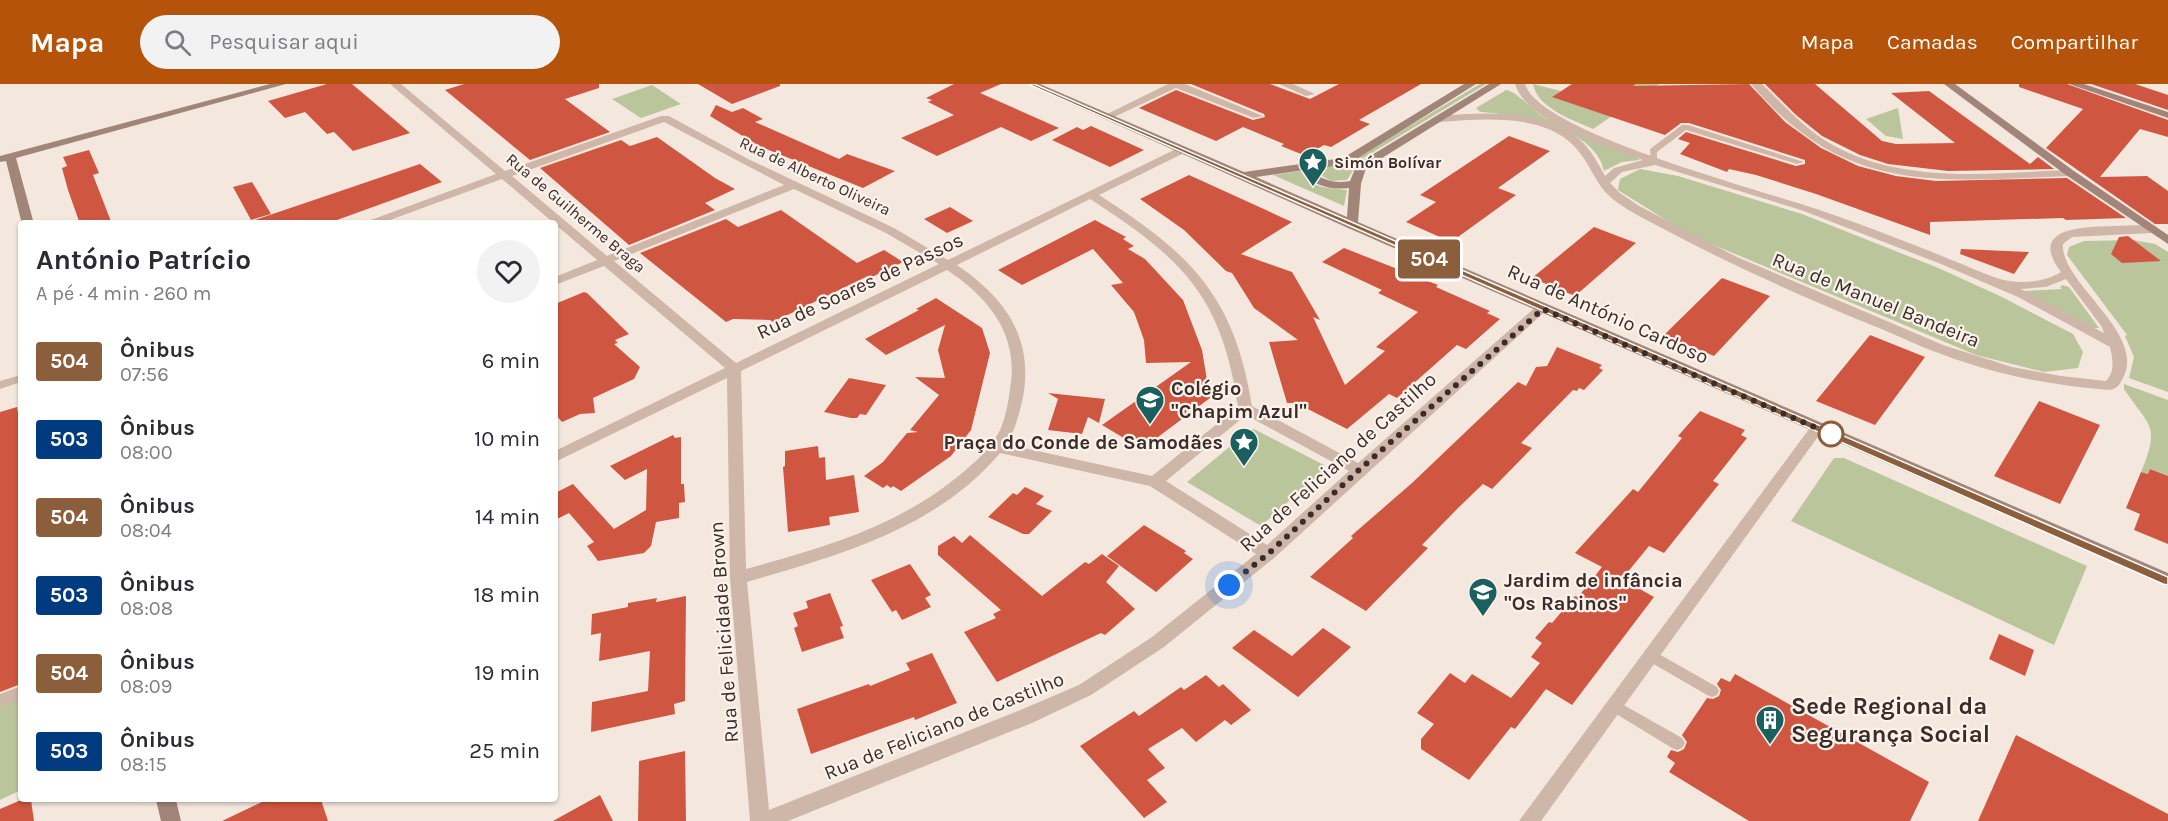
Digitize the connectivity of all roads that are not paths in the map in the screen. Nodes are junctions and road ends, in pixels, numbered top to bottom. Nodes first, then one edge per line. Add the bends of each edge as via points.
1 (281, 84) edge
2 (395, 84) edge
3 (1032, 84) edge
4 (1176, 84) edge
5 (1284, 84) edge
6 (1471, 84) edge
7 (1496, 84) edge
8 (1520, 84) edge
9 (1756, 84) edge
10 (1949, 84) edge
11 (2074, 84) edge
12 (1310, 94) dead end
13 (2168, 115) edge
14 (1108, 116) junction
15 (1258, 117) dead end
16 (1440, 119) junction
17 (1182, 150) junction
18 (5, 158) edge
19 (1654, 161) junction
20 (1800, 162) dead end
21 (1311, 165) junction
22 (2070, 173) junction
23 (504, 174) junction
24 (1243, 176) junction
25 (1605, 182) junction
26 (1355, 184) junction
27 (794, 185) junction
28 (1093, 196) junction
29 (27, 220) edge
30 (377, 220) edge
31 (558, 220) edge
32 (558, 220) edge
33 (1352, 225) junction
34 (2152, 229) junction
35 (2168, 240) edge
36 (606, 261) junction
37 (949, 266) junction
38 (2066, 274) junction
39 (558, 280) edge
40 (1992, 281) junction
41 (1543, 309) junction
42 (2116, 345) junction
43 (734, 368) junction
44 (18, 379) edge
45 (0, 385) edge
46 (1245, 408) junction
47 (1817, 428) junction
48 (996, 447) junction
49 (558, 456) edge
50 (1359, 470) junction
51 (1155, 482) junction
52 (1268, 554) junction
53 (738, 578) junction
54 (2168, 580) edge
55 (1650, 656) junction
56 (1712, 691) dead end
57 (18, 693) edge
58 (0, 701) edge
59 (1613, 705) junction
60 (1677, 743) dead end
61 (166, 802) edge
62 (171, 821) edge
63 (760, 821) edge
64 (765, 821) edge
65 (1528, 821) edge

1 - 18 street
2 - 23 street, Rua de Guilherme Braga
3 - 14 street, Rua de António Cardoso
4 - 14 street
4 - 15 street
5 - 12 street
6 - 21 street via 1346,160
7 - 16 street
8 - 19 street via 1529,101 1573,128
9 - 22 street via 1828,147 1888,170 1938,176
10 - 22 street
11 - 13 street
14 - 17 street, Rua de António Cardoso
16 - 25 street, Rua de Manuel Bandeira via 1510,118 1558,131 1573,140
16 - 26 street via 1361,166
17 - 24 street, Rua de António Cardoso
17 - 28 street, Rua de Soares de Passos
18 - 29 street
19 - 20 lane via 1653,151 1685,127
19 - 25 street via 1618,170
19 - 40 street via 1806,209
21 - 24 street
21 - 26 street via 1310,175 1316,181
22 - 34 street
23 - 27 street, Rua de Alberto Oliveira via 665,118 723,152
23 - 30 street
23 - 32 street, Rua de Guilherme Braga
24 - 33 street, Rua de António Cardoso
25 - 42 street, Rua de Manuel Bandeira via 1606,187 1635,209 1762,275 1978,363 2048,380 2110,386 2118,378 2122,361
26 - 33 street
27 - 36 street
27 - 37 street, Rua de Alberto Oliveira via 900,234
28 - 37 street, Rua de Soares de Passos
28 - 46 street via 1155,237 1179,258 1214,301 1230,334 1241,371
31 - 36 street, Rua de Guilherme Braga
33 - 41 street, Rua de António Cardoso
34 - 35 street
34 - 38 street, Rua de Manuel Bandeira via 2062,236 2055,251
36 - 39 street
36 - 43 street, Rua de Guilherme Braga
37 - 43 street, Rua de Soares de Passos
37 - 48 street, Rua de Alberto Oliveira via 981,289 1008,322 1016,342 1020,372 1006,432
38 - 40 street via 2037,285
38 - 42 street, Rua de Manuel Bandeira via 2108,327
40 - 42 street
41 - 47 street, Rua de António Cardoso
41 - 50 street, Rua de Feliciano de Castilho
43 - 49 street, Rua de Soares de Passos
43 - 53 street, Rua de Felicidade Brown
44 - 45 lane
46 - 50 street
46 - 51 street
47 - 54 street, Rua de António Cardoso
47 - 55 street
48 - 51 street
48 - 53 street, Rua de Alberto Oliveira via 957,487 916,514 860,541
50 - 52 street, Rua de Feliciano de Castilho
51 - 52 street
52 - 64 street, Rua de Feliciano de Castilho via 1158,642 1085,690
53 - 63 street, Rua de Felicidade Brown
55 - 56 lane
55 - 59 street
57 - 58 lane
59 - 60 lane
59 - 65 street
61 - 62 street

